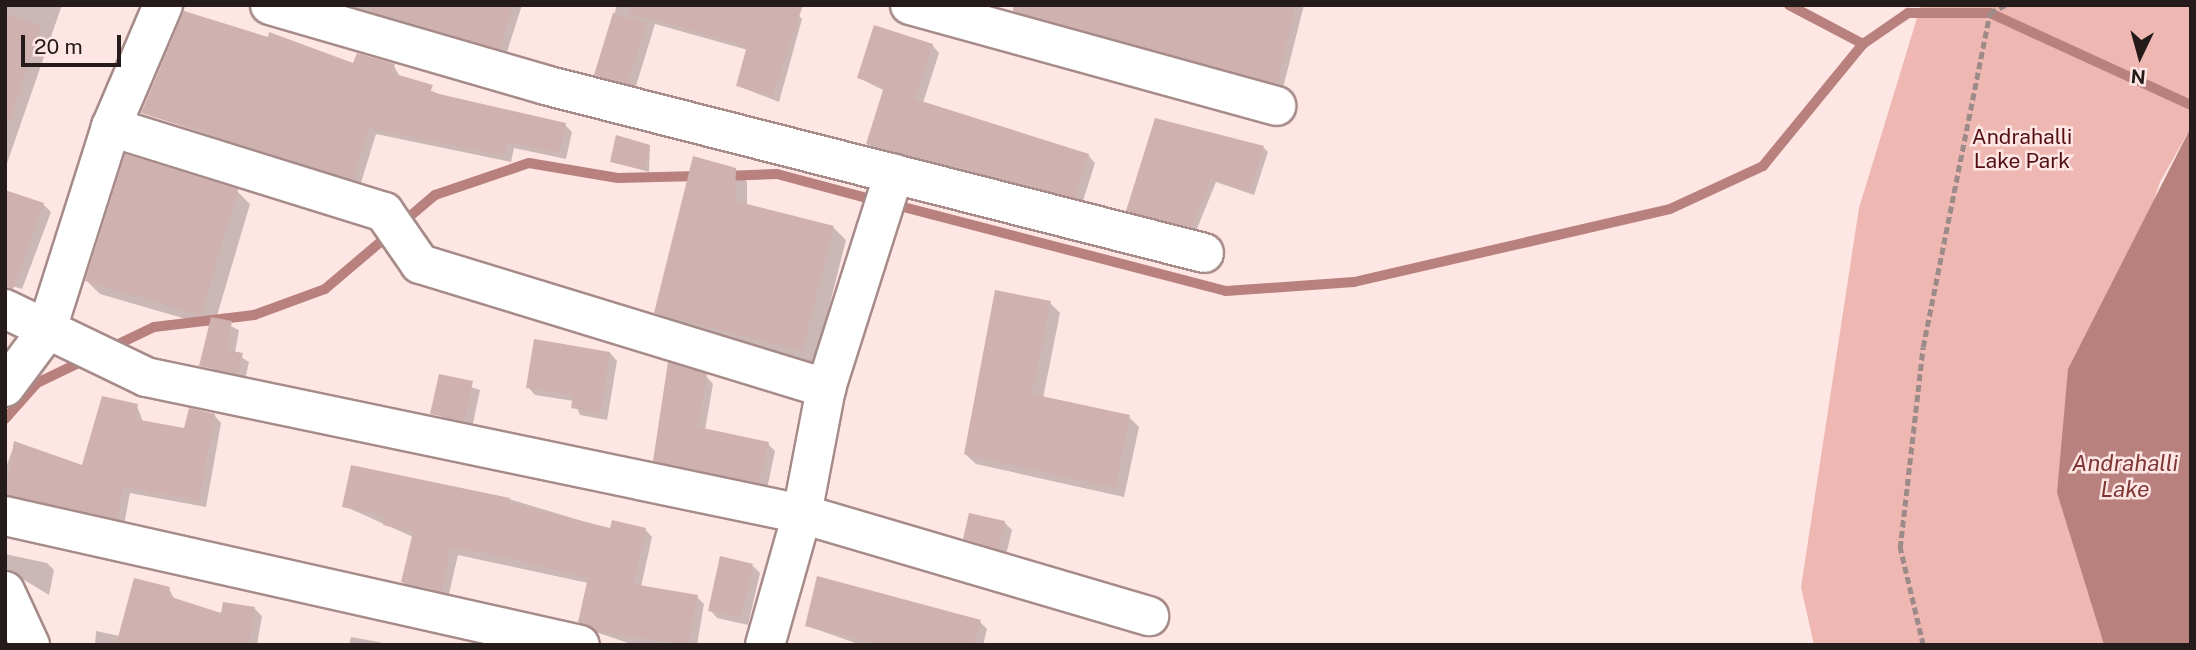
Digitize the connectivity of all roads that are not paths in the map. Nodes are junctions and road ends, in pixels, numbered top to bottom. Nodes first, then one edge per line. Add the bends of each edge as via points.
1 (163, 5) edge
2 (270, 5) edge
3 (910, 5) edge
4 (1276, 106) dead end
5 (111, 127) junction
6 (888, 193) junction
7 (1204, 253) dead end
8 (5, 309) edge
9 (46, 332) junction
10 (5, 387) edge
11 (826, 388) junction
12 (802, 514) junction
13 (5, 516) edge
14 (5, 591) edge
15 (1149, 616) dead end
16 (30, 645) edge
17 (580, 645) edge
18 (765, 645) edge

1 - 5 street
2 - 6 street
3 - 4 street
5 - 9 street
5 - 11 street via 384,212 420,264
6 - 7 street
6 - 11 street
8 - 9 street
9 - 10 street
9 - 12 street via 146,377
11 - 12 street
12 - 15 street
12 - 18 street
13 - 17 street
14 - 16 street

